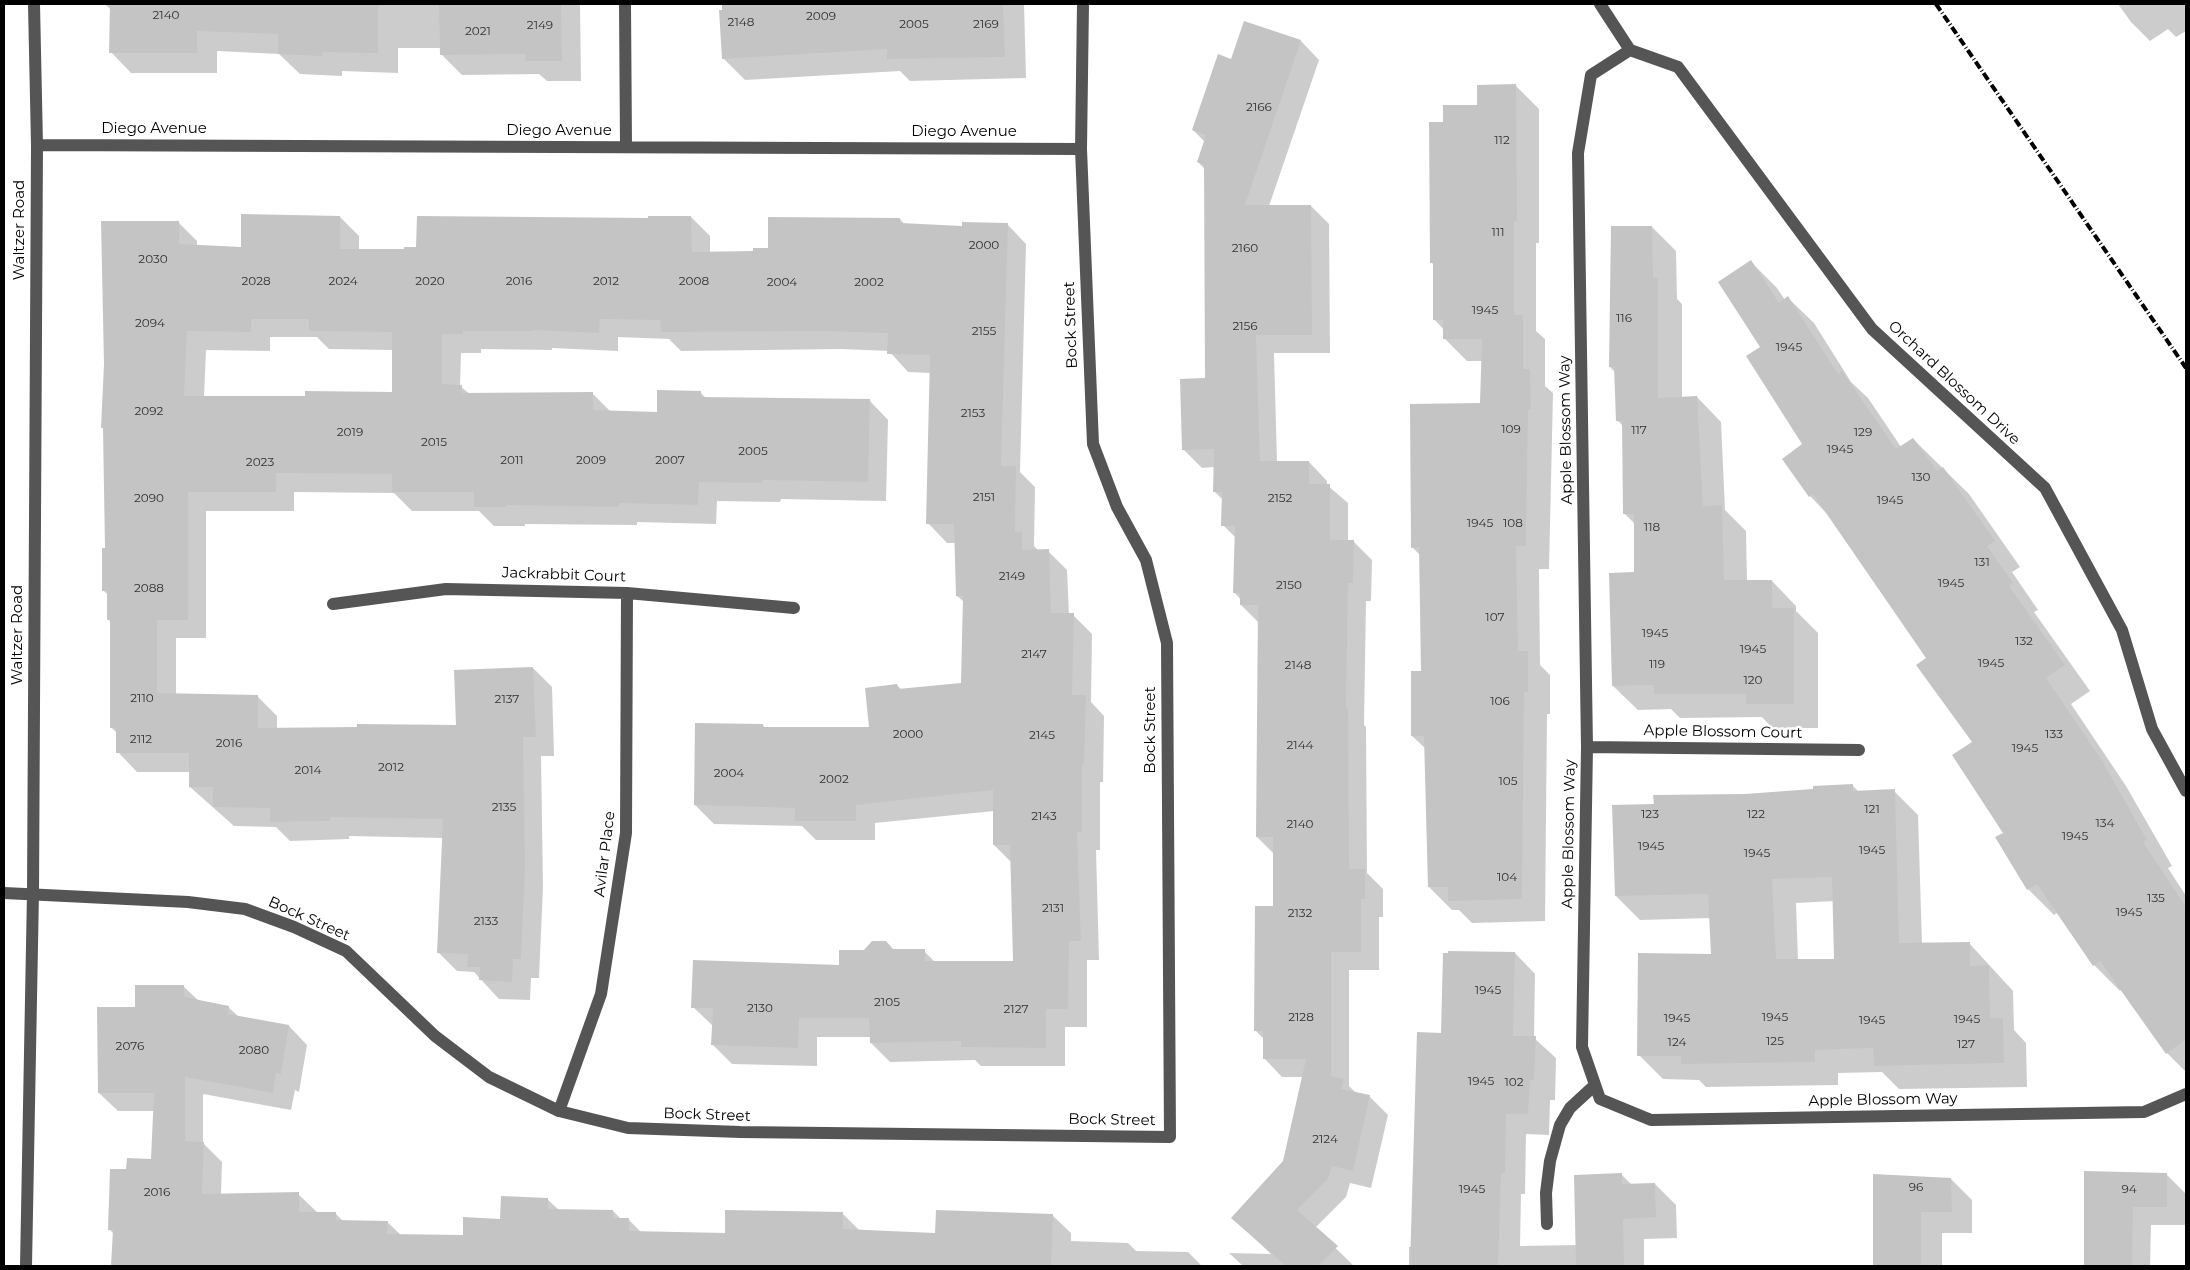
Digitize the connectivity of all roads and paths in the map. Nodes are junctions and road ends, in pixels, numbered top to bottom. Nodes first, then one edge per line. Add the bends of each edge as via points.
1 (34, 4) edge
2 (625, 4) edge
3 (1083, 4) edge
4 (1600, 4) edge
5 (1630, 50) junction
6 (37, 144) junction
7 (626, 147) junction
8 (1080, 149) junction
9 (627, 593) junction
10 (333, 604) dead end
11 (794, 608) dead end
12 (1587, 746) junction
13 (1859, 750) dead end
14 (2186, 791) edge
15 (4, 892) edge
16 (33, 892) junction
17 (1595, 1085) junction
18 (2186, 1094) edge
19 (560, 1111) junction
20 (1547, 1224) dead end
21 (26, 1266) edge

1 - 6 street, Waltzer Road
2 - 7 street
3 - 8 street, Bock Street
4 - 5 street
5 - 12 street, Apple Blossom Way via 1591,75 1578,153
5 - 14 street, Orchard Blossom Drive via 1678,67 1872,329 2045,488 2122,630 2152,729
6 - 7 street, Diego Avenue
6 - 16 street, Waltzer Road
7 - 8 street, Diego Avenue
8 - 19 street, Bock Street via 1093,444 1117,507 1146,560 1166,643 1170,1137 628,1128
9 - 10 street, Jackrabbit Court via 446,588
9 - 11 street, Jackrabbit Court
9 - 19 street, Avilar Place via 626,833 601,994
12 - 13 street, Apple Blossom Court
12 - 17 street, Apple Blossom Way via 1582,1047
15 - 16 street, Bock Street
16 - 19 street, Bock Street via 245,909 294,927 346,951 435,1036 489,1077
16 - 21 street, Waltzer Road
17 - 18 street, Apple Blossom Way via 1600,1099 1651,1120 2144,1112
17 - 20 street via 1570,1108 1560,1125 1550,1161

